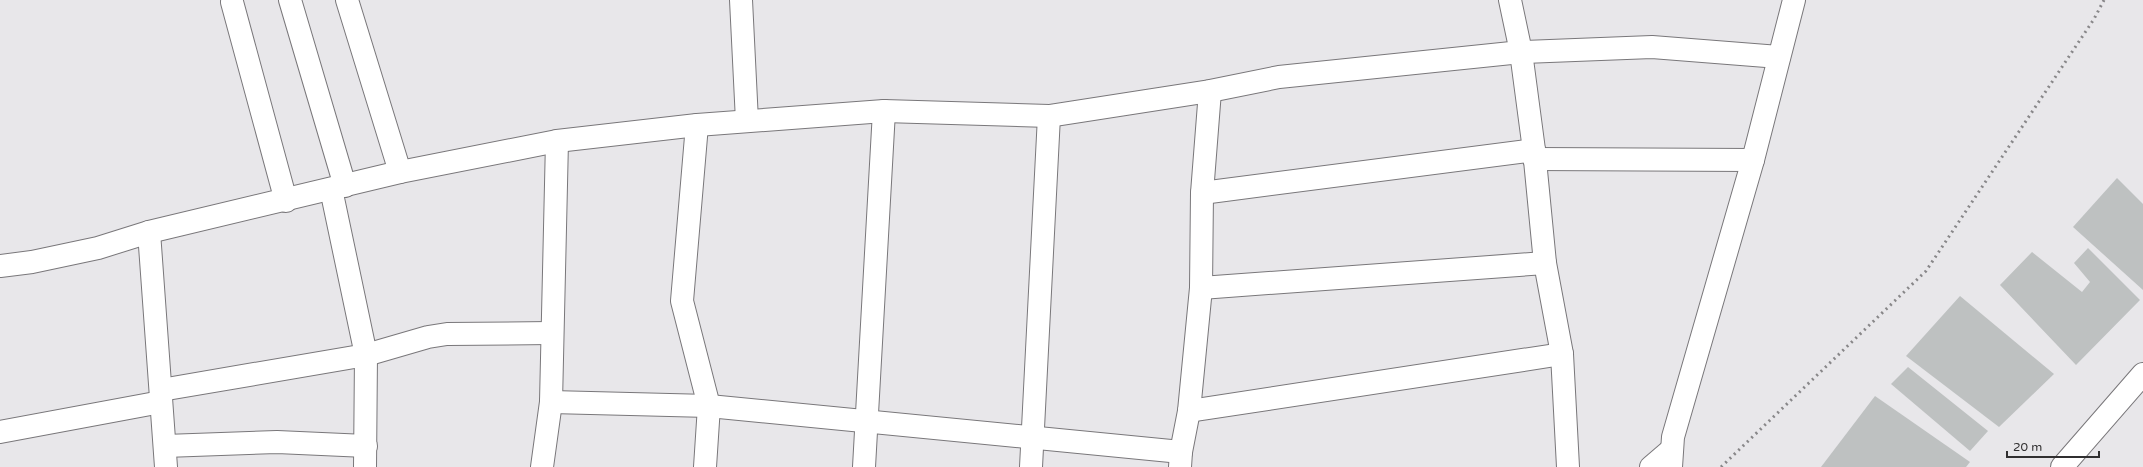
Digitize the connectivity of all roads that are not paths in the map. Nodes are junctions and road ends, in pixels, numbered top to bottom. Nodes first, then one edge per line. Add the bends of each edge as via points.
1 (290, 0) edge
2 (347, 0) edge
3 (741, 0) edge
4 (1510, 0) edge
5 (1794, 0) edge
6 (232, 2) dead end
7 (1521, 52) junction
8 (1779, 57) junction
9 (1210, 91) junction
10 (884, 111) junction
11 (1049, 116) junction
12 (747, 121) junction
13 (697, 125) junction
14 (557, 141) junction
15 (1534, 155) junction
16 (1753, 160) junction
17 (400, 172) junction
18 (338, 188) junction
19 (1202, 193) junction
20 (286, 201) junction
21 (149, 232) junction
22 (1545, 263) junction
23 (0, 266) edge
24 (1201, 288) junction
25 (551, 333) junction
26 (1562, 354) junction
27 (366, 355) junction
28 (2143, 374) edge
29 (161, 396) junction
30 (551, 402) junction
31 (710, 406) junction
32 (1189, 411) junction
33 (867, 422) junction
34 (0, 432) edge
35 (1033, 437) junction
36 (366, 446) junction
37 (166, 456) edge
38 (1672, 458) edge
39 (1180, 459) edge
40 (365, 467) edge
41 (542, 467) edge
42 (705, 467) edge
43 (864, 467) edge
44 (1031, 467) edge
45 (1568, 467) edge
46 (1651, 467) edge
47 (2062, 467) edge

1 - 18 street
2 - 17 street
3 - 12 street
4 - 7 street
5 - 8 street
6 - 20 street
7 - 8 street via 1652,47
7 - 9 street via 1279,76
7 - 15 street
8 - 16 street
9 - 11 street
9 - 19 street
10 - 11 street
10 - 12 street
10 - 33 street
11 - 35 street
12 - 13 street
13 - 14 street
13 - 31 street via 682,301
14 - 17 street
14 - 25 street
15 - 16 street
15 - 19 street
15 - 22 street
16 - 38 street via 1673,437
17 - 18 street
18 - 20 street
18 - 27 street
19 - 24 street
20 - 21 street
21 - 23 street via 98,248
21 - 29 street
22 - 24 street
22 - 26 street
24 - 32 street
25 - 27 street via 447,334
25 - 30 street
26 - 32 street
26 - 45 street
27 - 29 street
27 - 36 street
28 - 47 street
29 - 34 street
29 - 37 street
30 - 31 street
30 - 41 street
31 - 33 street
31 - 42 street
32 - 39 street
33 - 35 street
33 - 43 street
35 - 39 street
35 - 44 street
36 - 37 street via 277,442
36 - 40 street
38 - 46 street

